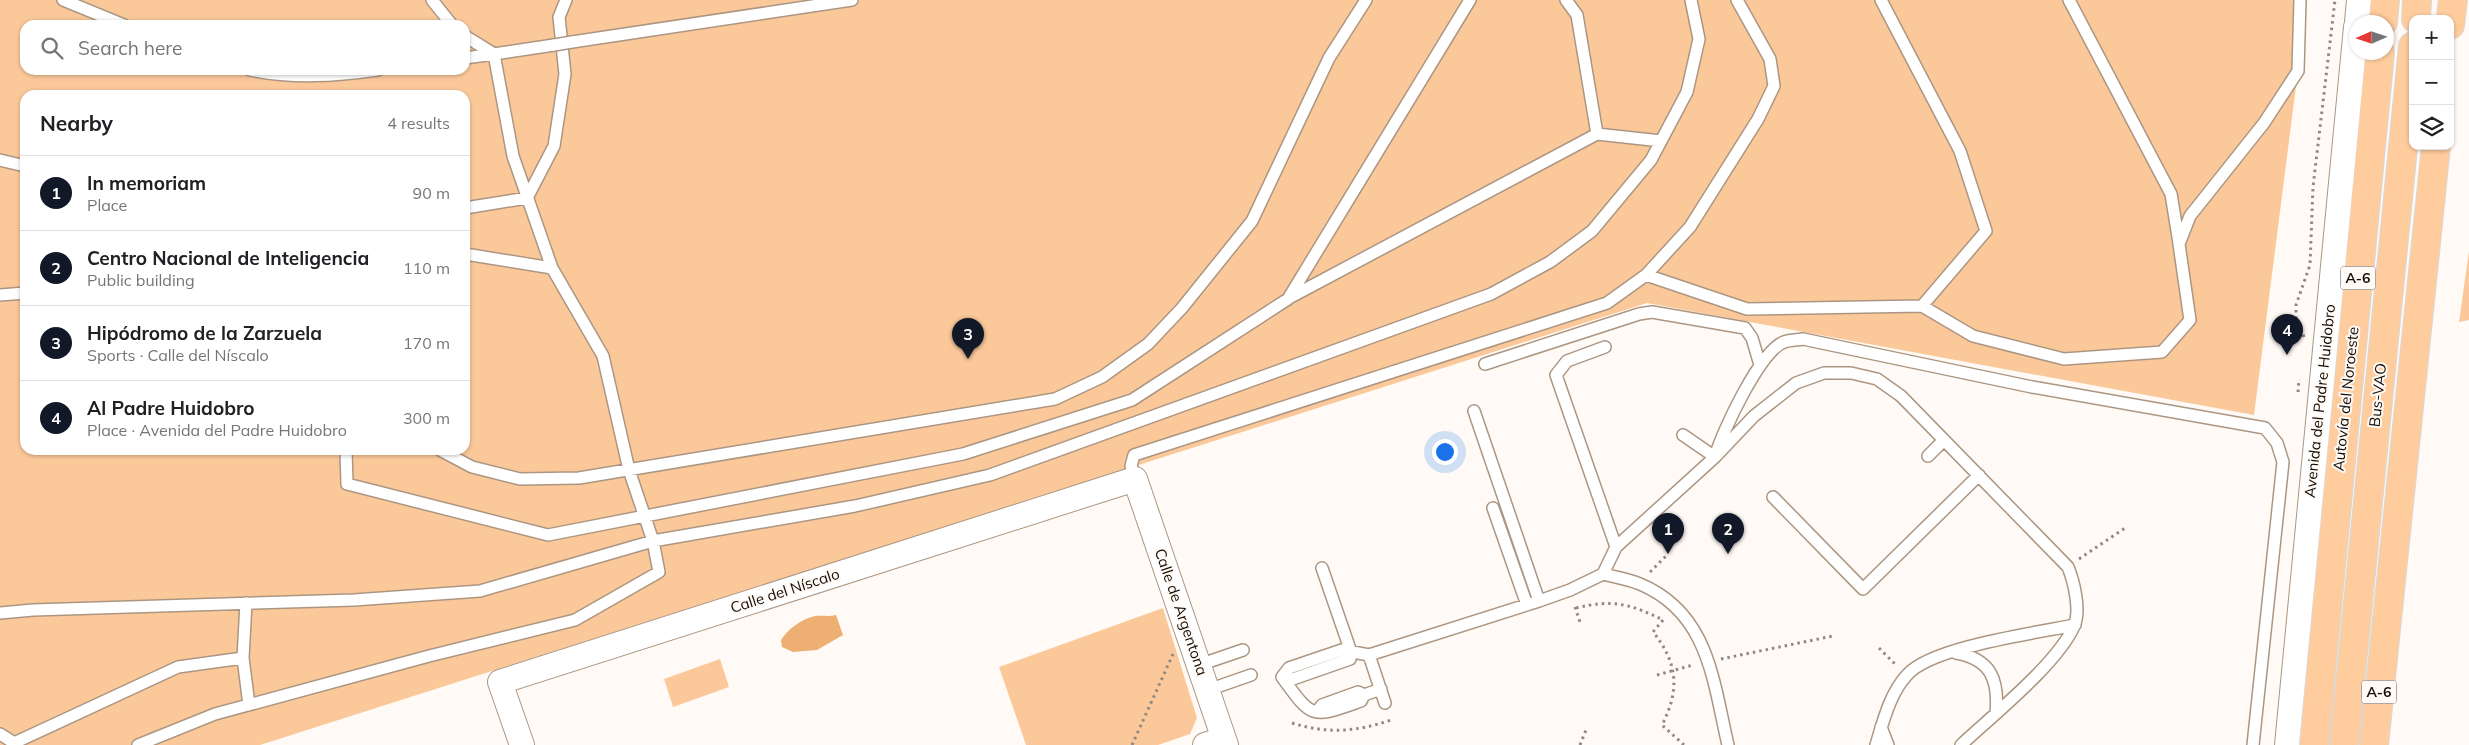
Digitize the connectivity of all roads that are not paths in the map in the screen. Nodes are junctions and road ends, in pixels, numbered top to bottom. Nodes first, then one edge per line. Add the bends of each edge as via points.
1 (63, 0) edge
2 (432, 0) edge
3 (566, 0) edge
4 (852, 0) edge
5 (1366, 0) edge
6 (1470, 0) edge
7 (1566, 0) edge
8 (1691, 0) edge
9 (1737, 0) edge
10 (1881, 0) edge
11 (2069, 0) edge
12 (2300, 0) edge
13 (2359, 0) edge
14 (2385, 0) edge
15 (2418, 0) edge
16 (2453, 0) edge
17 (2358, 15) edge
18 (2384, 15) edge
19 (2416, 15) edge
20 (2451, 15) edge
21 (112, 20) edge
22 (448, 20) edge
23 (470, 39) edge
24 (494, 54) junction
25 (470, 57) edge
26 (2353, 60) edge
27 (2379, 60) edge
28 (2412, 60) edge
29 (273, 75) edge
30 (344, 75) edge
31 (1597, 134) junction
32 (1661, 141) junction
33 (2436, 150) edge
34 (0, 160) edge
35 (20, 165) edge
36 (527, 198) junction
37 (470, 207) edge
38 (2179, 244) junction
39 (470, 255) edge
40 (552, 268) junction
41 (1646, 275) junction
42 (20, 293) edge
43 (0, 295) edge
44 (1288, 299) junction
45 (1922, 306) junction
46 (1605, 347) dead end
47 (1485, 364) dead end
48 (1760, 365) junction
49 (1474, 411) dead end
50 (1683, 435) dead end
51 (1944, 440) junction
52 (346, 455) edge
53 (449, 455) edge
54 (1928, 456) dead end
55 (1715, 457) junction
56 (629, 470) junction
57 (1979, 475) junction
58 (1135, 479) junction
59 (1773, 497) dead end
60 (1493, 508) dead end
61 (645, 516) junction
62 (653, 541) junction
63 (1616, 547) junction
64 (1322, 568) dead end
65 (1603, 574) junction
66 (1539, 601) junction
67 (246, 603) junction
68 (1527, 605) junction
69 (0, 613) edge
70 (2075, 625) junction
71 (2384, 638) junction
72 (1242, 650) dead end
73 (1351, 652) junction
74 (1950, 652) junction
75 (1369, 655) junction
76 (243, 658) junction
77 (1199, 665) junction
78 (1251, 675) dead end
79 (1381, 689) junction
80 (1208, 690) junction
81 (1385, 703) dead end
82 (249, 705) junction
83 (1996, 713) junction
84 (1881, 727) junction
85 (0, 734) edge
86 (1218, 743) edge
87 (14, 744) edge
88 (138, 745) edge
89 (522, 745) edge
90 (1728, 745) edge
91 (1876, 745) edge
92 (1888, 745) edge
93 (1961, 745) edge
94 (2253, 745) edge
95 (2287, 745) edge
96 (2314, 745) edge
97 (2344, 745) edge
98 (2374, 745) edge
99 (2381, 745) edge

1 - 21 lane
2 - 22 lane
3 - 36 lane via 558,17 565,74 554,146
4 - 24 lane, bridge
5 - 56 lane via 1329,58 1252,221 1162,330 1102,378 1055,399
6 - 44 lane
7 - 31 lane via 1577,15
8 - 32 lane via 1699,39 1687,92
9 - 41 lane via 1770,60 1774,86 1758,119 1690,227
10 - 45 lane via 1960,151 1986,231
11 - 38 lane via 2171,194
12 - 38 lane via 2298,71 2264,123 2190,216
13 - 17 street
14 - 18 highway
15 - 19 highway
16 - 20 highway
23 - 24 lane
24 - 25 lane
24 - 36 lane via 513,156
26 - 95 street, Avenida del Padre Huidobro
27 - 96 highway, Autovía del Noroeste / A-6
28 - 97 highway, Bus-VAO
29 - 30 lane
31 - 32 lane
31 - 44 lane
32 - 62 lane via 1651,160 1592,230 1550,262 1491,294 990,475 855,506
33 - 71 highway, A-6
34 - 35 lane
36 - 37 lane
36 - 40 lane
38 - 45 lane via 2190,320 2162,352 2064,359 1973,336
39 - 40 lane
40 - 56 lane via 603,356
41 - 45 lane via 1748,309
41 - 58 lane via 1606,302 1134,455 1131,466
42 - 43 lane
44 - 61 lane via 1132,400 963,454
46 - 63 lane via 1567,361 1556,375
47 - 48 lane via 1652,312 1745,328 1752,338
48 - 55 lane via 1720,438
48 - 94 lane via 1783,342 1803,340 2032,387 2265,428 2277,443 2282,462
49 - 66 lane
50 - 55 lane
51 - 54 lane
51 - 55 lane via 1901,396 1877,379 1851,373 1824,374 1796,384 1754,416
51 - 57 lane
52 - 61 lane via 348,484 548,535
53 - 56 lane via 472,467 520,479 579,478
55 - 63 lane
56 - 61 lane
57 - 59 lane via 1863,589
57 - 70 lane via 2068,567 2075,586
58 - 77 street, Calle de Argentona
58 - 89 street, Calle del Níscalo via 500,682
60 - 68 lane
61 - 62 lane
62 - 67 lane via 480,592
62 - 82 lane via 659,572 574,620
63 - 65 lane
64 - 73 lane
65 - 66 lane
65 - 90 lane via 1640,584 1660,595 1691,624 1702,642
66 - 68 lane
67 - 69 lane
67 - 76 lane
68 - 75 lane
70 - 74 lane
70 - 83 lane via 2059,651
71 - 98 highway, A-6
71 - 99 highway
72 - 77 lane
73 - 75 lane
73 - 79 lane via 1342,650 1300,664 1289,668 1282,677 1304,708 1317,712 1322,705 1358,692 1364,695
74 - 83 lane via 1972,656 1989,670 1998,690
74 - 84 lane via 1922,662 1906,675
75 - 79 lane
76 - 82 lane
76 - 87 lane via 178,667
77 - 80 street, Calle de Argentona
78 - 80 lane
79 - 81 lane
80 - 86 street, Calle de Argentona
82 - 88 lane via 215,714
83 - 93 lane
84 - 91 lane
84 - 92 lane
85 - 87 lane

